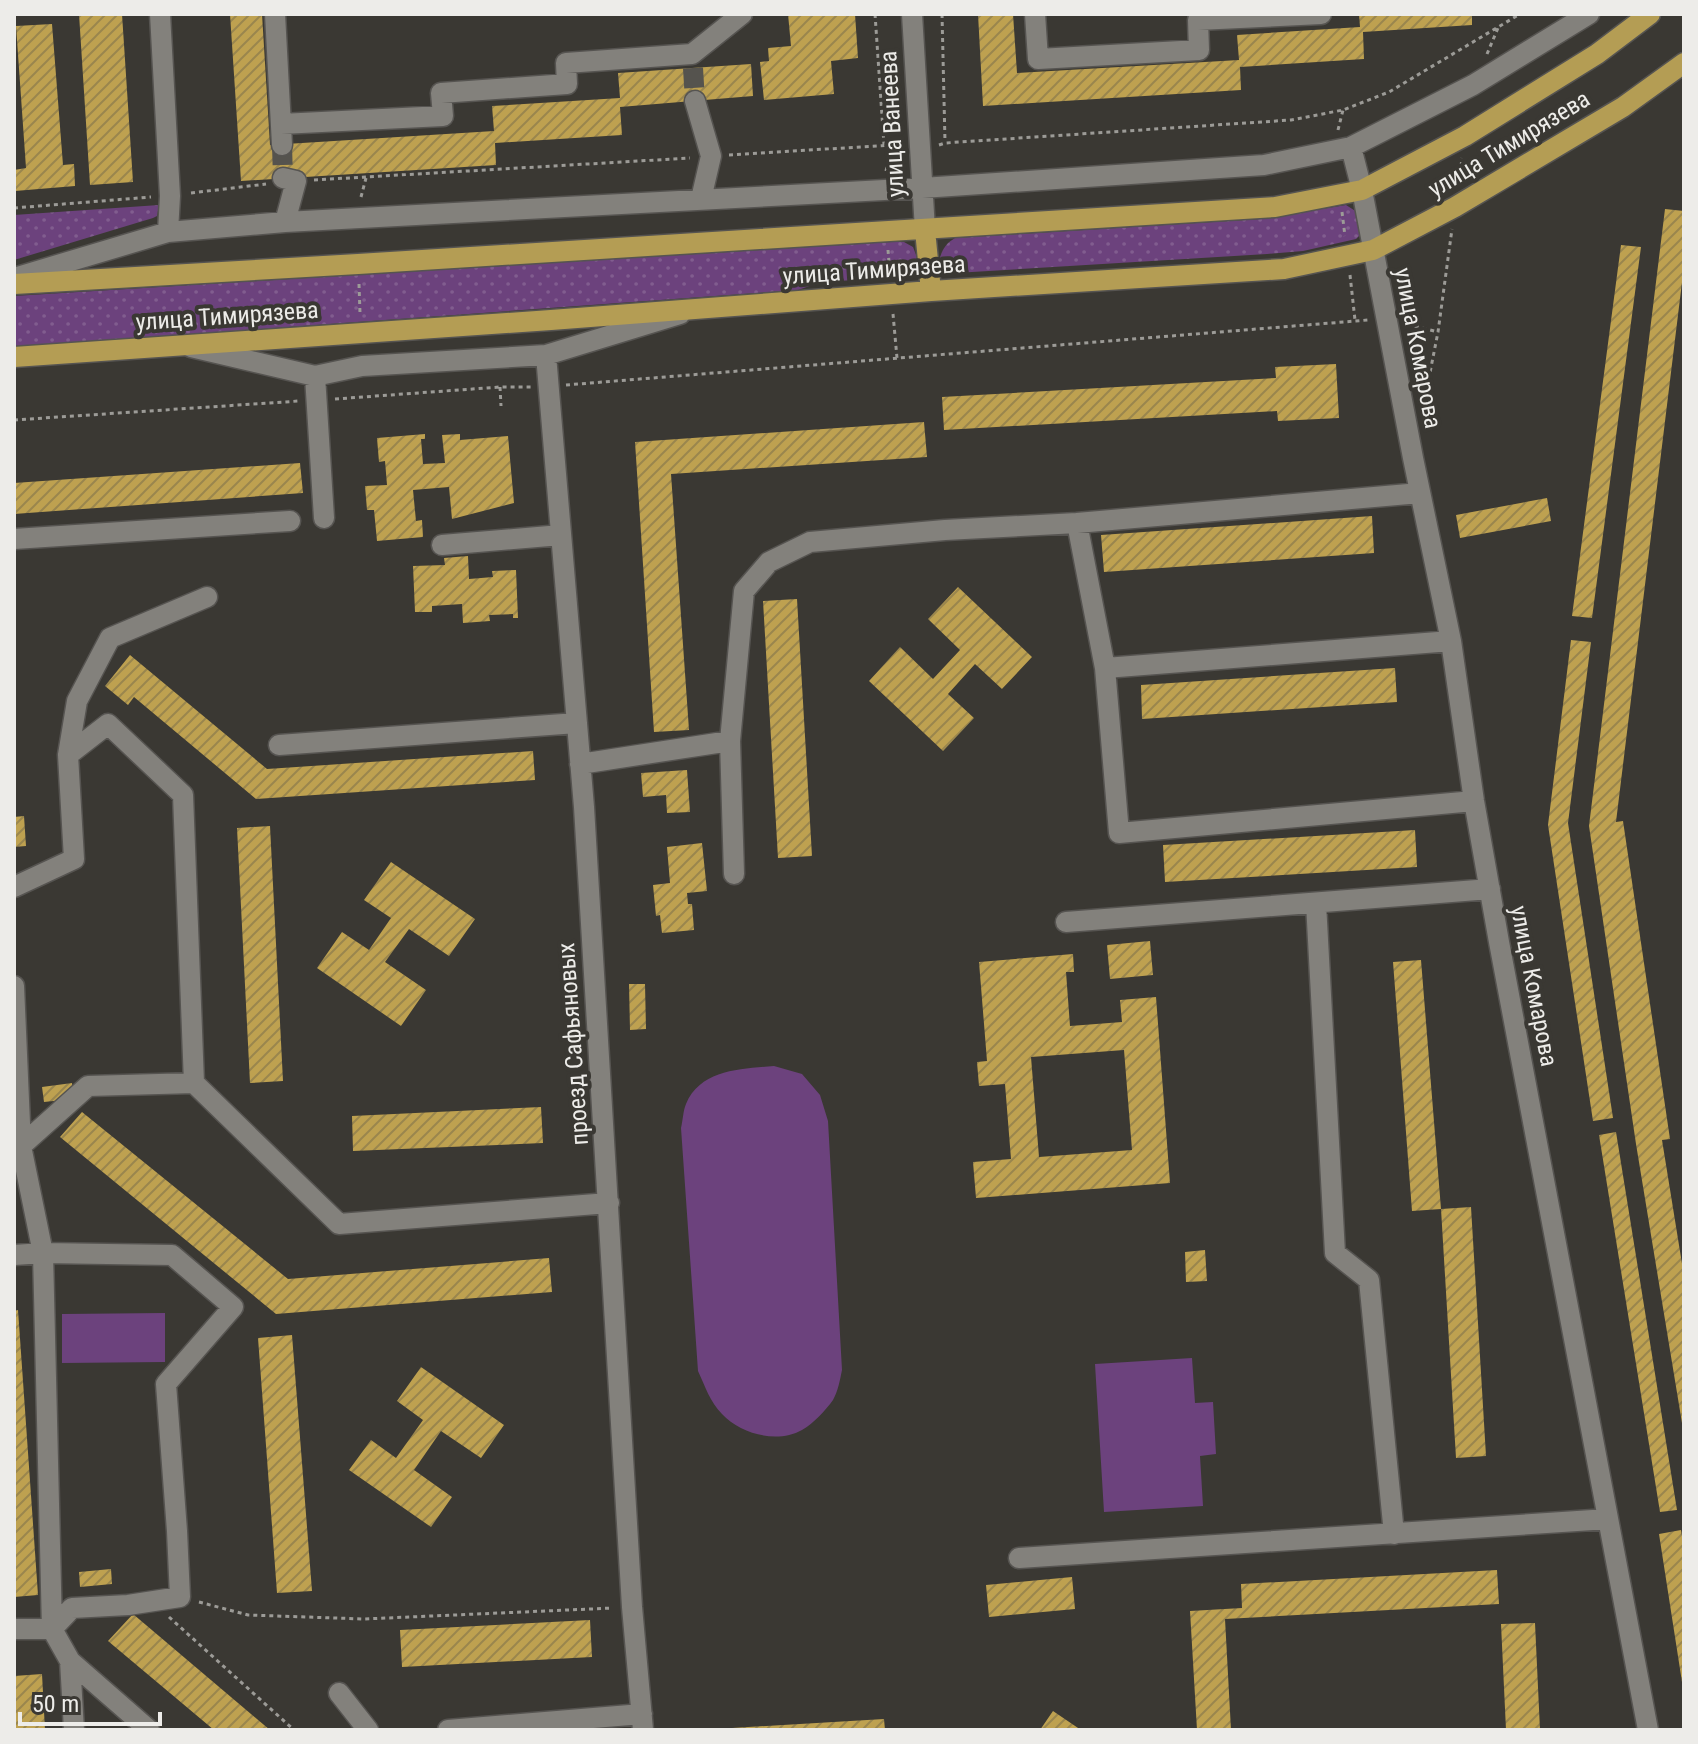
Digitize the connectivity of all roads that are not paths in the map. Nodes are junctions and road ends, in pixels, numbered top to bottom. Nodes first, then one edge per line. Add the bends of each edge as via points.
1 (160, 14) edge
2 (275, 14) edge
3 (742, 14) edge
4 (912, 14) edge
5 (1035, 14) edge
6 (1321, 14) edge
7 (1589, 14) edge
8 (1650, 14) edge
9 (1198, 17) edge
10 (1684, 63) edge
11 (695, 101) tunnel mouth
12 (281, 124) junction
13 (282, 145) tunnel mouth
14 (1342, 149) junction
15 (281, 181) tunnel mouth
16 (922, 188) junction
17 (1362, 190) junction
18 (701, 199) junction
19 (285, 222) junction
20 (925, 230) junction
21 (168, 232) junction
22 (1373, 250) junction
23 (14, 281) edge
24 (931, 291) junction
25 (700, 308) junction
26 (183, 345) junction
27 (546, 355) junction
28 (14, 357) edge
29 (315, 376) junction
30 (1420, 493) junction
31 (324, 518) dead end
32 (290, 521) dead end
33 (1077, 523) junction
34 (561, 535) junction
35 (14, 539) edge
36 (442, 545) dead end
37 (207, 597) dead end
38 (1451, 641) junction
39 (1105, 668) junction
40 (577, 723) junction
41 (730, 741) junction
42 (279, 745) dead end
43 (68, 755) junction
44 (580, 764) junction
45 (1474, 801) junction
46 (734, 874) dead end
47 (14, 887) edge
48 (1490, 889) junction
49 (1316, 903) junction
50 (1066, 922) dead end
51 (14, 986) edge
52 (194, 1083) junction
53 (21, 1146) junction
54 (609, 1203) junction
55 (43, 1253) junction
56 (14, 1255) edge
57 (1608, 1519) junction
58 (1394, 1534) junction
59 (1019, 1558) dead end
60 (14, 1629) edge
61 (52, 1629) junction
62 (70, 1661) junction
63 (339, 1693) dead end
64 (642, 1722) edge
65 (531, 1727) edge
66 (74, 1730) edge
67 (149, 1730) edge
68 (368, 1730) edge
69 (448, 1730) edge
70 (1648, 1730) edge

1 - 21 street
2 - 12 street
3 - 12 street via 692,61 566,63 567,84 441,93 443,116
4 - 16 street, улица Ванеева
5 - 9 street via 1038,59 1199,50
6 - 9 street
7 - 14 street via 1473,85
8 - 17 main road, улица Тимирязева via 1597,54 1465,136
10 - 22 main road, улица Тимирязева via 1623,107
11 - 18 street via 711,156
12 - 13 street
14 - 16 street via 1264,165
14 - 17 street, улица Комарова
15 - 19 street
16 - 18 street
16 - 20 street, улица Ванеева
17 - 20 main road, улица Тимирязева via 1275,207
17 - 22 street, улица Комарова
18 - 19 street
19 - 21 street
20 - 23 main road, улица Тимирязева
20 - 24 main road
21 - 23 street
22 - 24 main road, улица Тимирязева via 1284,269
22 - 30 street, улица Комарова
24 - 25 main road, улица Тимирязева
25 - 26 main road, улица Тимирязева
25 - 27 street
26 - 28 main road, улица Тимирязева
26 - 29 street
27 - 29 street via 362,366
27 - 34 street, проезд Сафьяновых
29 - 31 street
30 - 33 street
30 - 38 street, улица Комарова
32 - 35 street
33 - 39 street
33 - 41 street via 810,542 769,562 744,591
34 - 36 street
34 - 40 street, проезд Сафьяновых
37 - 43 street via 110,638 77,701
38 - 39 street
38 - 45 street, улица Комарова
39 - 45 street via 1119,833
40 - 42 street
40 - 44 street, проезд Сафьяновых
41 - 44 street
41 - 46 street
43 - 47 street via 74,859
43 - 52 street via 108,724 183,795
44 - 54 street, проезд Сафьяновых
45 - 48 street, улица Комарова
48 - 49 street
48 - 57 street, улица Комарова
49 - 50 street
49 - 58 street via 1335,1253 1369,1280
51 - 53 street
52 - 53 street via 88,1086
52 - 54 street via 339,1224
53 - 55 street
54 - 64 street, проезд Сафьяновых
55 - 56 street
55 - 61 street
55 - 61 street via 172,1255 233,1307 166,1384 180,1597 72,1608
57 - 58 street
57 - 70 street, улица Комарова
58 - 59 street
60 - 61 street
61 - 62 street
62 - 66 street
62 - 67 street
63 - 68 street
64 - 65 street
65 - 69 street

